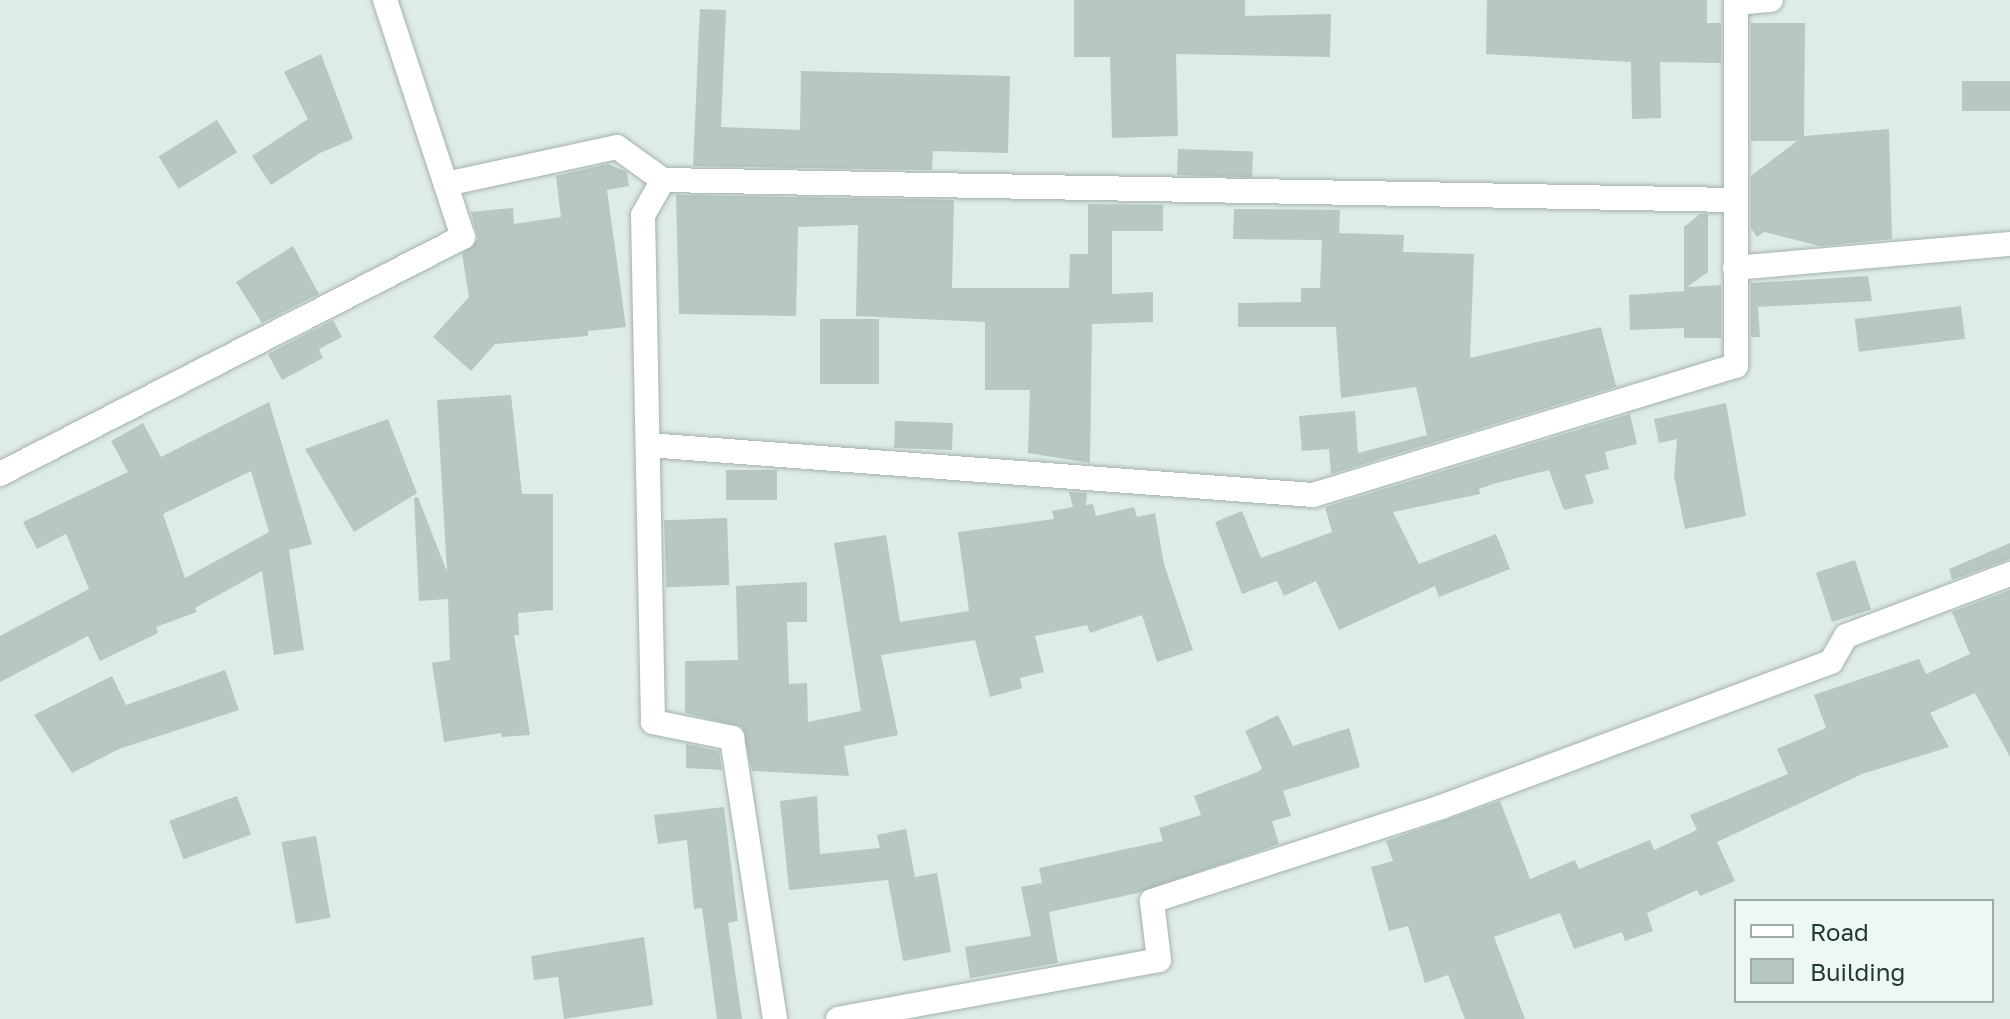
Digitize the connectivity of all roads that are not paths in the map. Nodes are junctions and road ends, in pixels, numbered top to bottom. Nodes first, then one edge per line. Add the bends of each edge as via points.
1 (385, 0) edge
2 (1771, 0) edge
3 (1736, 2) edge
4 (663, 180) junction
5 (446, 184) junction
6 (1735, 200) junction
7 (2010, 244) edge
8 (1735, 268) junction
9 (648, 445) junction
10 (0, 474) edge
11 (2010, 574) edge
12 (775, 1019) edge
13 (838, 1019) edge

1 - 5 street
2 - 3 street
3 - 6 street
4 - 5 street via 617,147
4 - 6 street
4 - 9 street via 643,215
5 - 10 street via 463,237
6 - 8 street
7 - 8 street
8 - 9 street via 1736,366 1313,495
9 - 12 street via 653,722 732,738
11 - 13 street via 1846,636 1831,662 1441,807 1152,901 1159,960

